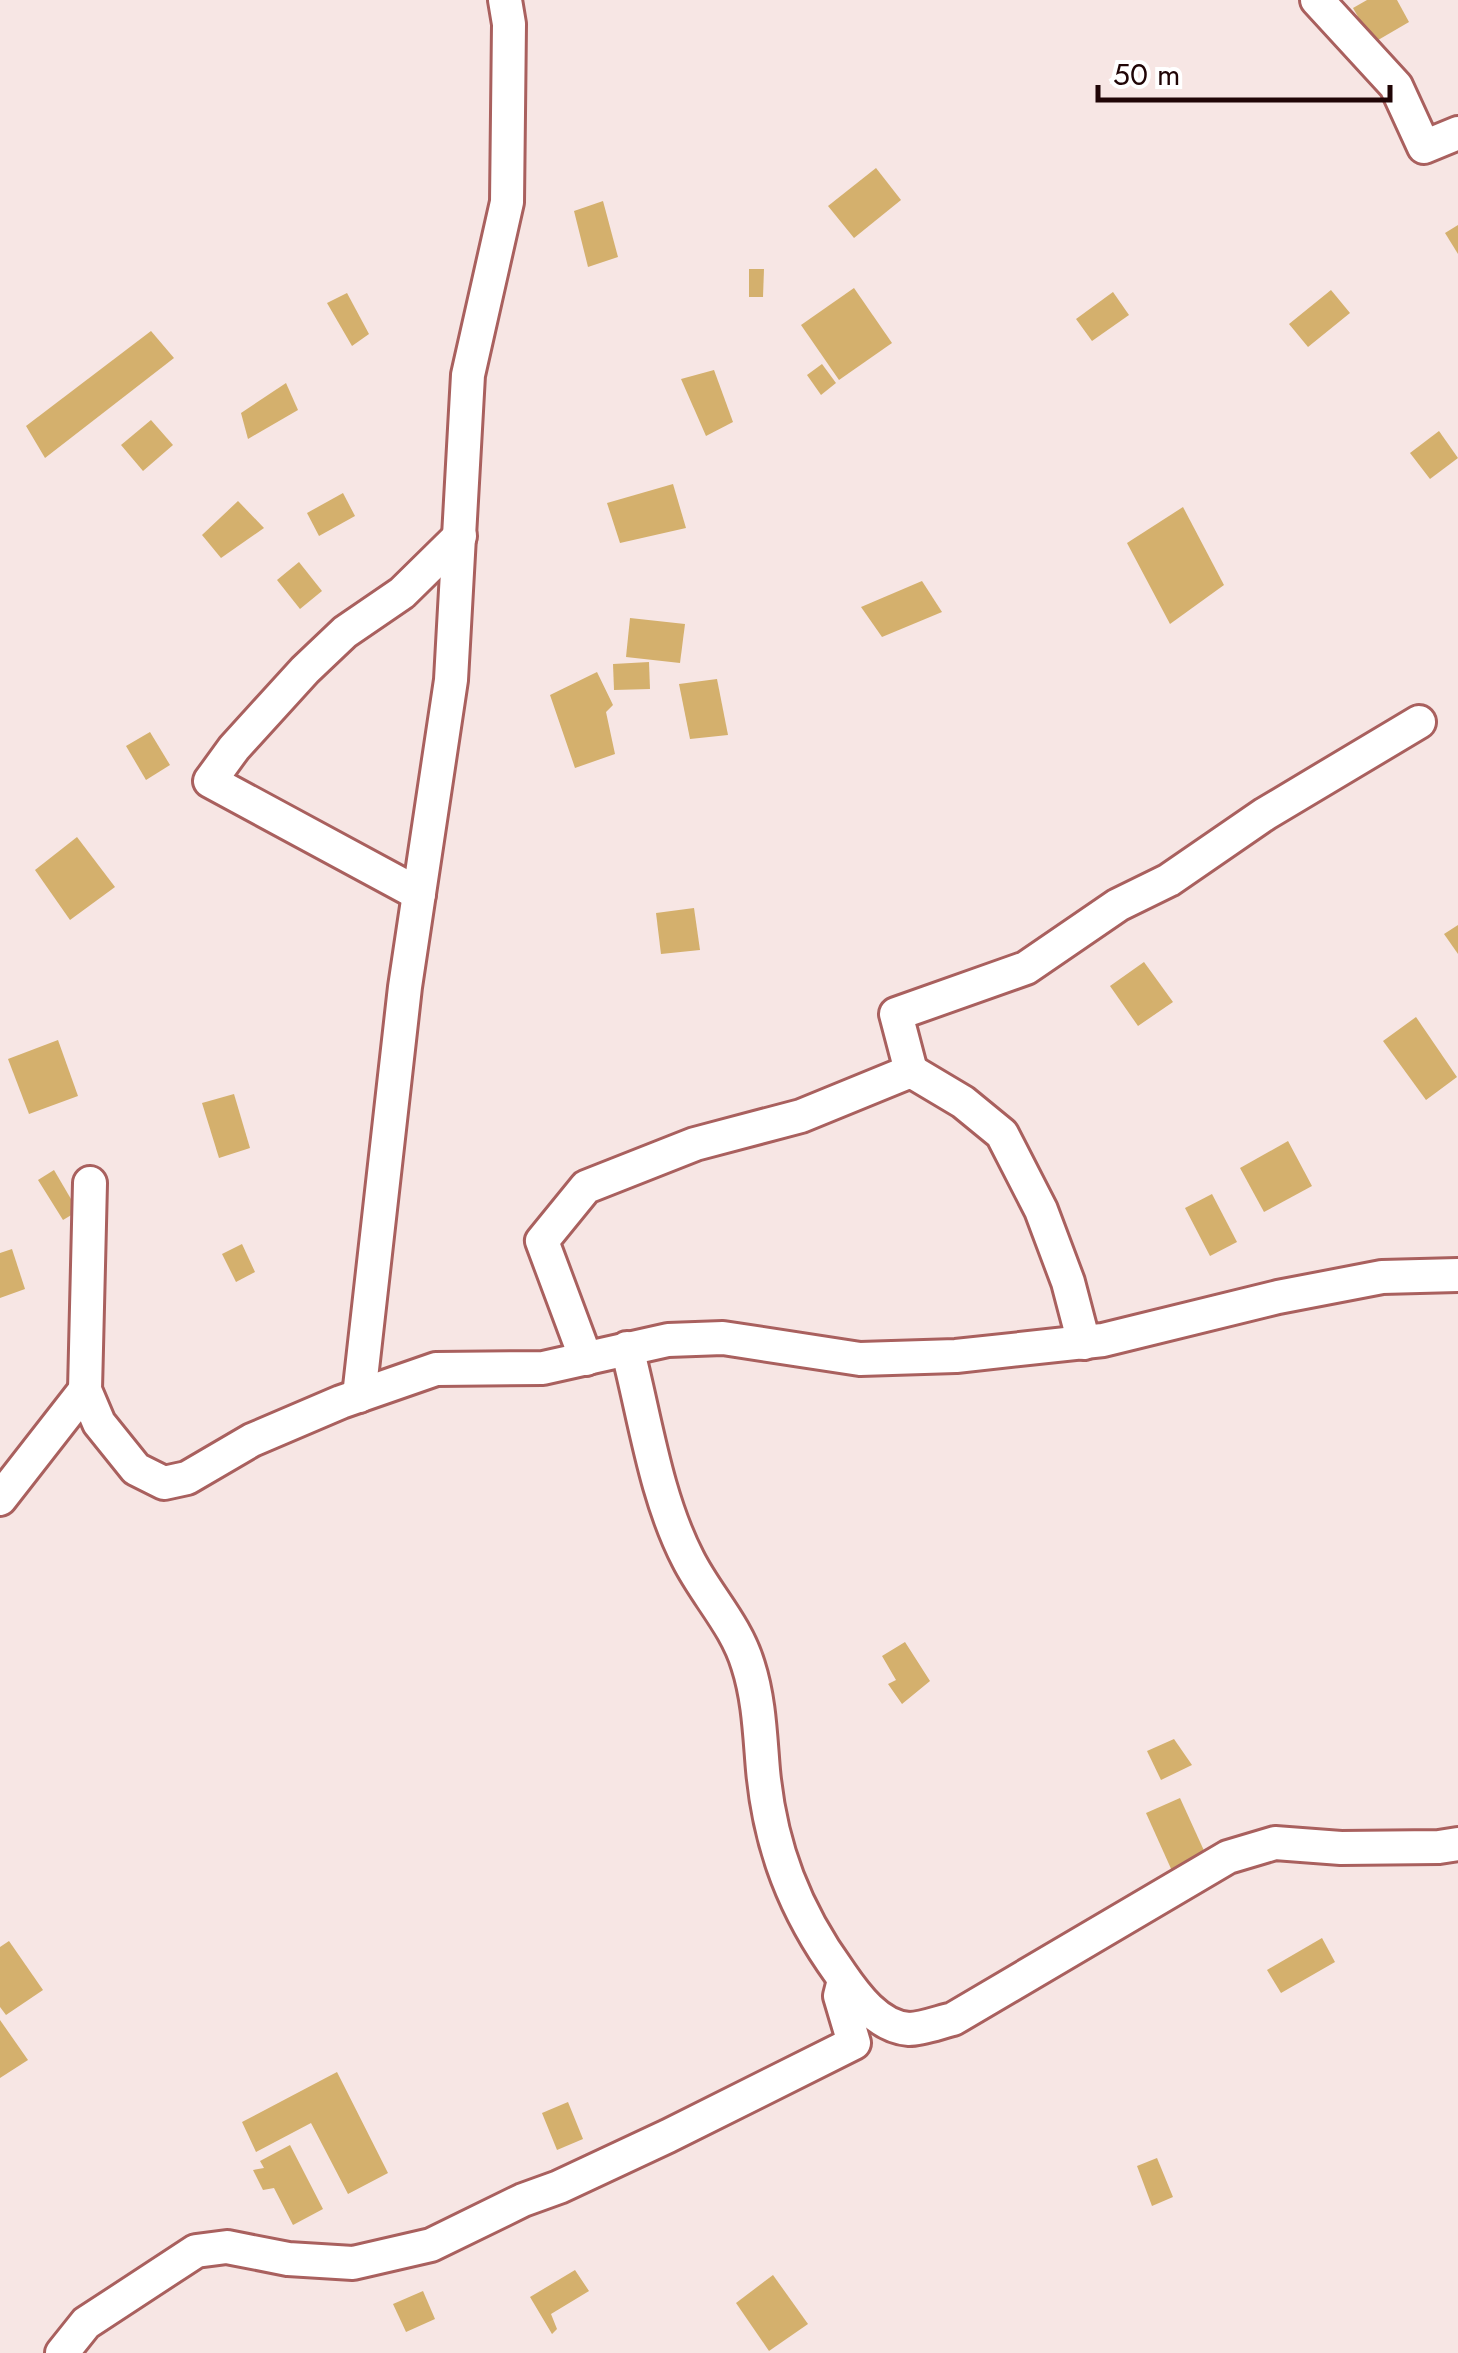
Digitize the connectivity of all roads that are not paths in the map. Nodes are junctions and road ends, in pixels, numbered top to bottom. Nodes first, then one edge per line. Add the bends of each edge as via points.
1 (505, 0) edge
2 (1317, 0) edge
3 (1458, 132) edge
4 (460, 536) junction
5 (1419, 722) dead end
6 (419, 894) junction
7 (912, 1071) junction
8 (90, 1183) dead end
9 (1458, 1276) edge
10 (1084, 1342) junction
11 (626, 1348) junction
12 (586, 1359) junction
13 (85, 1390) junction
14 (359, 1396) junction
15 (0, 1499) edge
16 (1458, 1844) edge
17 (844, 1980) junction
18 (62, 2353) edge

1 - 4 street via 507,202 468,375
2 - 3 street via 1396,86 1424,147
4 - 6 street via 450,680
4 - 6 street via 402,593 305,670 210,781
5 - 7 street via 1026,968 896,1014
6 - 14 street
7 - 10 street via 1002,1134 1040,1210
7 - 12 street via 801,1116 696,1144 586,1187 542,1241
8 - 13 street
9 - 10 street via 1382,1276
10 - 11 street via 860,1358 723,1338
11 - 12 street
11 - 17 street via 666,1504 688,1560 748,1664 784,1876
12 - 14 street via 544,1368 436,1370
13 - 14 street via 99,1423 136,1469 164,1483
13 - 15 street
16 - 17 street via 1275,1843 1228,1857 953,2019 908,2029 884,2020
17 - 18 street via 840,1996 854,2043 668,2136 430,2246 353,2264 227,2247 196,2251 86,2324

